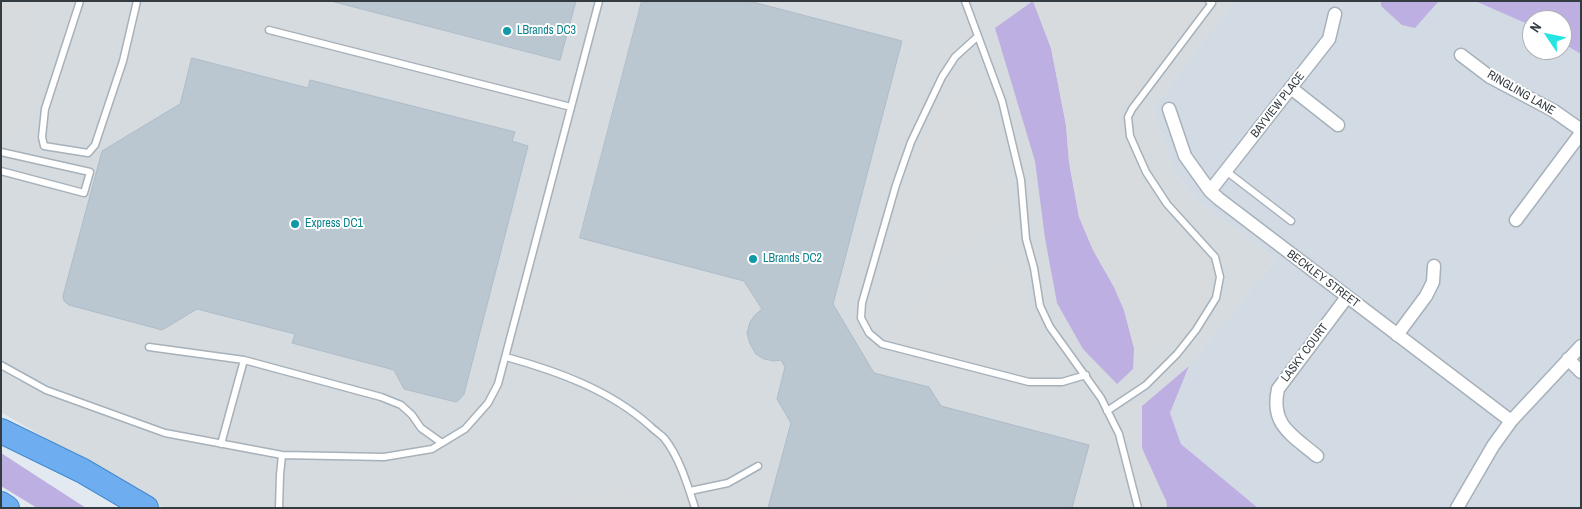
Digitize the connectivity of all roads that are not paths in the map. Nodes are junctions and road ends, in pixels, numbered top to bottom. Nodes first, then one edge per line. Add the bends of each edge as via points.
1 (80, 1) edge
2 (137, 1) edge
3 (599, 1) edge
4 (964, 1) edge
5 (1209, 1) edge
6 (1335, 14) dead end
7 (269, 30) dead end
8 (977, 37) junction
9 (1461, 55) dead end
10 (1291, 88) junction
11 (571, 107) junction
12 (1169, 109) dead end
13 (1338, 125) dead end
14 (1581, 132) edge
15 (1, 152) edge
16 (1, 171) edge
17 (1226, 171) junction
18 (1210, 190) junction
19 (1516, 220) dead end
20 (1291, 221) dead end
21 (1434, 266) dead end
22 (1347, 297) junction
23 (1397, 335) junction
24 (1581, 346) edge
25 (149, 347) dead end
26 (506, 358) junction
27 (1568, 359) junction
28 (244, 360) junction
29 (1, 365) edge
30 (1581, 372) edge
31 (1086, 375) junction
32 (1107, 411) junction
33 (1511, 421) junction
34 (1, 432) edge
35 (442, 443) junction
36 (222, 444) junction
37 (282, 455) junction
38 (1317, 456) dead end
39 (758, 466) dead end
40 (690, 491) junction
41 (1, 504) edge
42 (7, 508) edge
43 (117, 508) edge
44 (146, 508) edge
45 (280, 508) edge
46 (695, 508) edge
47 (1138, 508) edge
48 (1457, 508) edge

1 - 2 lane via 45,109 42,137 44,146 88,153 95,145 124,61
3 - 11 lane
4 - 8 lane
5 - 32 lane via 1212,4 1128,117 1130,136 1146,172 1168,204 1215,258 1220,277 1216,298 1177,354 1146,385
6 - 10 street, BAYVIEW PLACE via 1329,39
7 - 11 lane
8 - 31 lane via 1002,101 1019,172 1026,239 1040,306 1050,326
8 - 31 lane via 955,57 942,77 911,142 862,303 861,318 869,334 882,344 1029,382 1062,382
9 - 14 street, RINGLING LANE via 1490,77 1554,111
10 - 13 street
10 - 17 street, BAYVIEW PLACE
11 - 26 lane
12 - 18 street, BECKLEY STREET via 1185,156
14 - 19 street
15 - 16 lane via 90,172 84,193
17 - 18 street, BAYVIEW PLACE
17 - 20 lane
18 - 22 street, BECKLEY STREET
21 - 23 street via 1434,282
22 - 23 street, BECKLEY STREET
22 - 38 street, LASKY COURT via 1283,381 1275,402 1277,416 1286,430
23 - 33 street, BECKLEY STREET
24 - 27 street
25 - 28 lane
26 - 35 lane via 488,403 465,429
26 - 40 lane via 537,366 608,396 637,415 664,439
27 - 30 street
27 - 33 street
28 - 35 lane via 401,405 421,428
28 - 36 lane
29 - 36 lane via 46,390 165,433
31 - 32 lane
32 - 47 lane via 1120,434
33 - 48 street
34 - 43 highway
34 - 44 highway via 83,471
35 - 37 lane via 432,448 384,457
36 - 37 lane
37 - 45 lane
39 - 40 lane via 728,482
40 - 46 lane
41 - 42 highway

